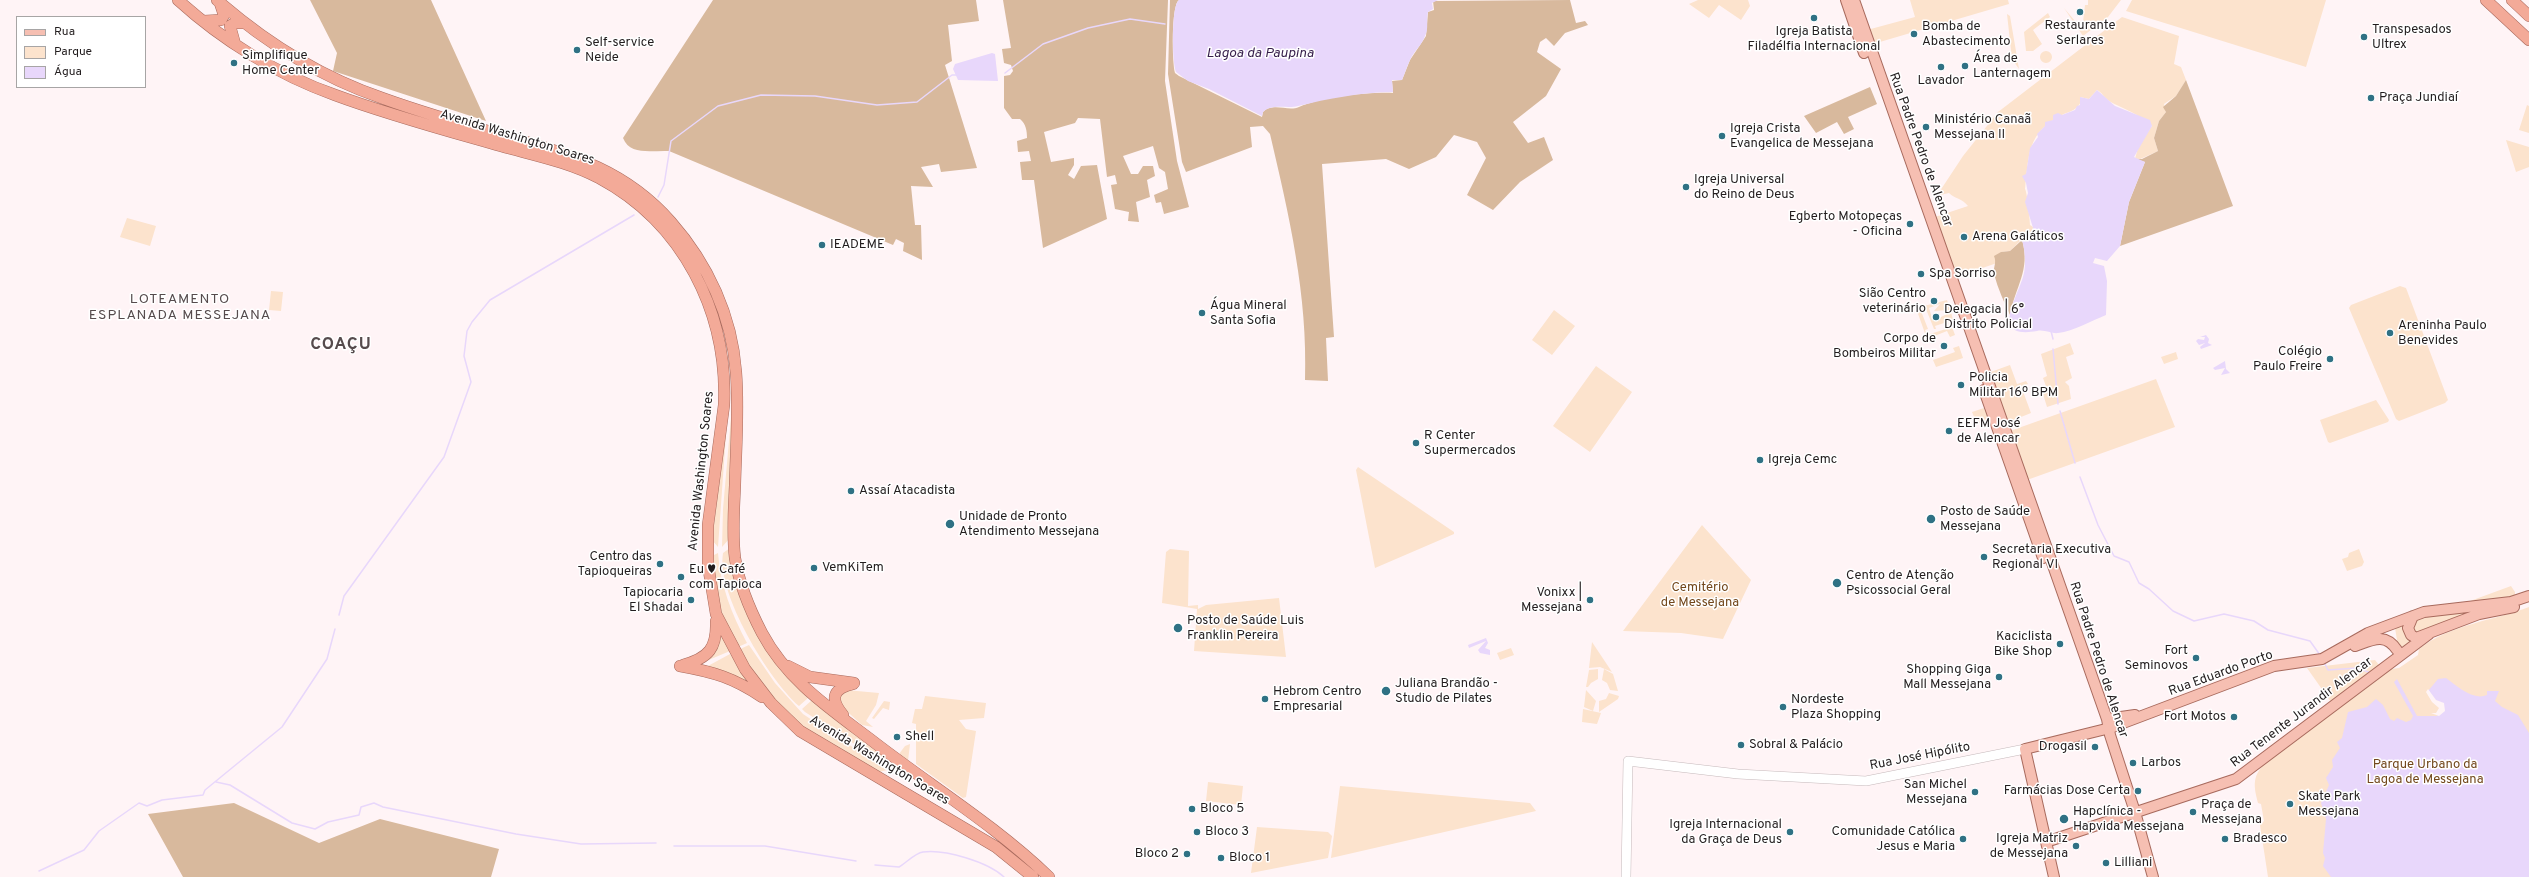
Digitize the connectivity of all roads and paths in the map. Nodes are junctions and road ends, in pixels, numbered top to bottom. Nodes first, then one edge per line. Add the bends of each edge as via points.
1 (178, 0) edge
2 (1846, 0) edge
3 (1854, 0) edge
4 (2486, 0) edge
5 (2512, 0) edge
6 (218, 2) edge
7 (2529, 16) edge
8 (204, 21) junction
9 (244, 23) junction
10 (2529, 40) edge
11 (235, 44) junction
12 (1870, 58) junction
13 (2529, 596) edge
14 (2529, 602) edge
15 (716, 614) junction
16 (2413, 616) junction
17 (2430, 634) junction
18 (2397, 650) dead end
19 (2332, 654) junction
20 (781, 662) junction
21 (772, 703) junction
22 (850, 725) junction
23 (2107, 726) junction
24 (2025, 749) junction
25 (2135, 812) junction
26 (2046, 842) junction
27 (1033, 877) edge
28 (1049, 877) edge
29 (1626, 877) edge
30 (2054, 877) edge
31 (2153, 877) edge

1 - 8 highway, Avenida Washington Soares
2 - 12 main road, Rua Padre Pedro de Alencar
3 - 12 main road, Rua Padre Pedro de Alencar
4 - 10 highway
5 - 7 highway
6 - 8 highway via 223,19 215,22
6 - 9 highway, Avenida Washington Soares
8 - 11 highway, Avenida Washington Soares
9 - 11 highway via 230,26
9 - 20 highway, Avenida Washington Soares via 298,59 380,97 489,132 552,148 590,162 634,187 679,231 708,274 730,334 737,384 733,520 736,559 754,616
11 - 15 highway, Avenida Washington Soares via 289,75 333,95 587,172 629,197 671,238 691,266 708,299 723,360 724,405 707,541 709,578
12 - 23 main road, Rua Padre Pedro de Alencar
13 - 16 main road, Rua Eduardo Porto via 2511,602 2424,612
14 - 17 main road via 2478,614
15 - 21 highway, Avenida Washington Soares via 741,662
15 - 21 highway via 714,643 696,665 733,679
16 - 17 main road via 2408,625 2411,635 2416,638
16 - 19 main road, Rua Eduardo Porto via 2368,633
17 - 25 main road, Rua Tenente Jurandir Alencar via 2236,779
18 - 19 main road via 2386,639 2377,638
19 - 23 main road, Rua Eduardo Porto via 2311,661 2274,666 2147,715
20 - 22 highway, Avenida Washington Soares via 809,692
20 - 22 highway via 810,677 854,683 842,686 834,700
21 - 27 highway, Avenida Washington Soares via 791,724 810,738 975,834 1010,857
22 - 28 highway, Avenida Washington Soares via 1012,845
23 - 24 main road, Rua José Hipólito
23 - 25 main road, Rua Padre Pedro de Alencar
24 - 26 main road
24 - 29 main road, Rua José Hipólito via 1879,780 1738,774 1628,761
25 - 26 main road, Rua Tenente Jurandir Alencar
25 - 31 main road, Rua Padre Pedro de Alencar
26 - 30 main road

